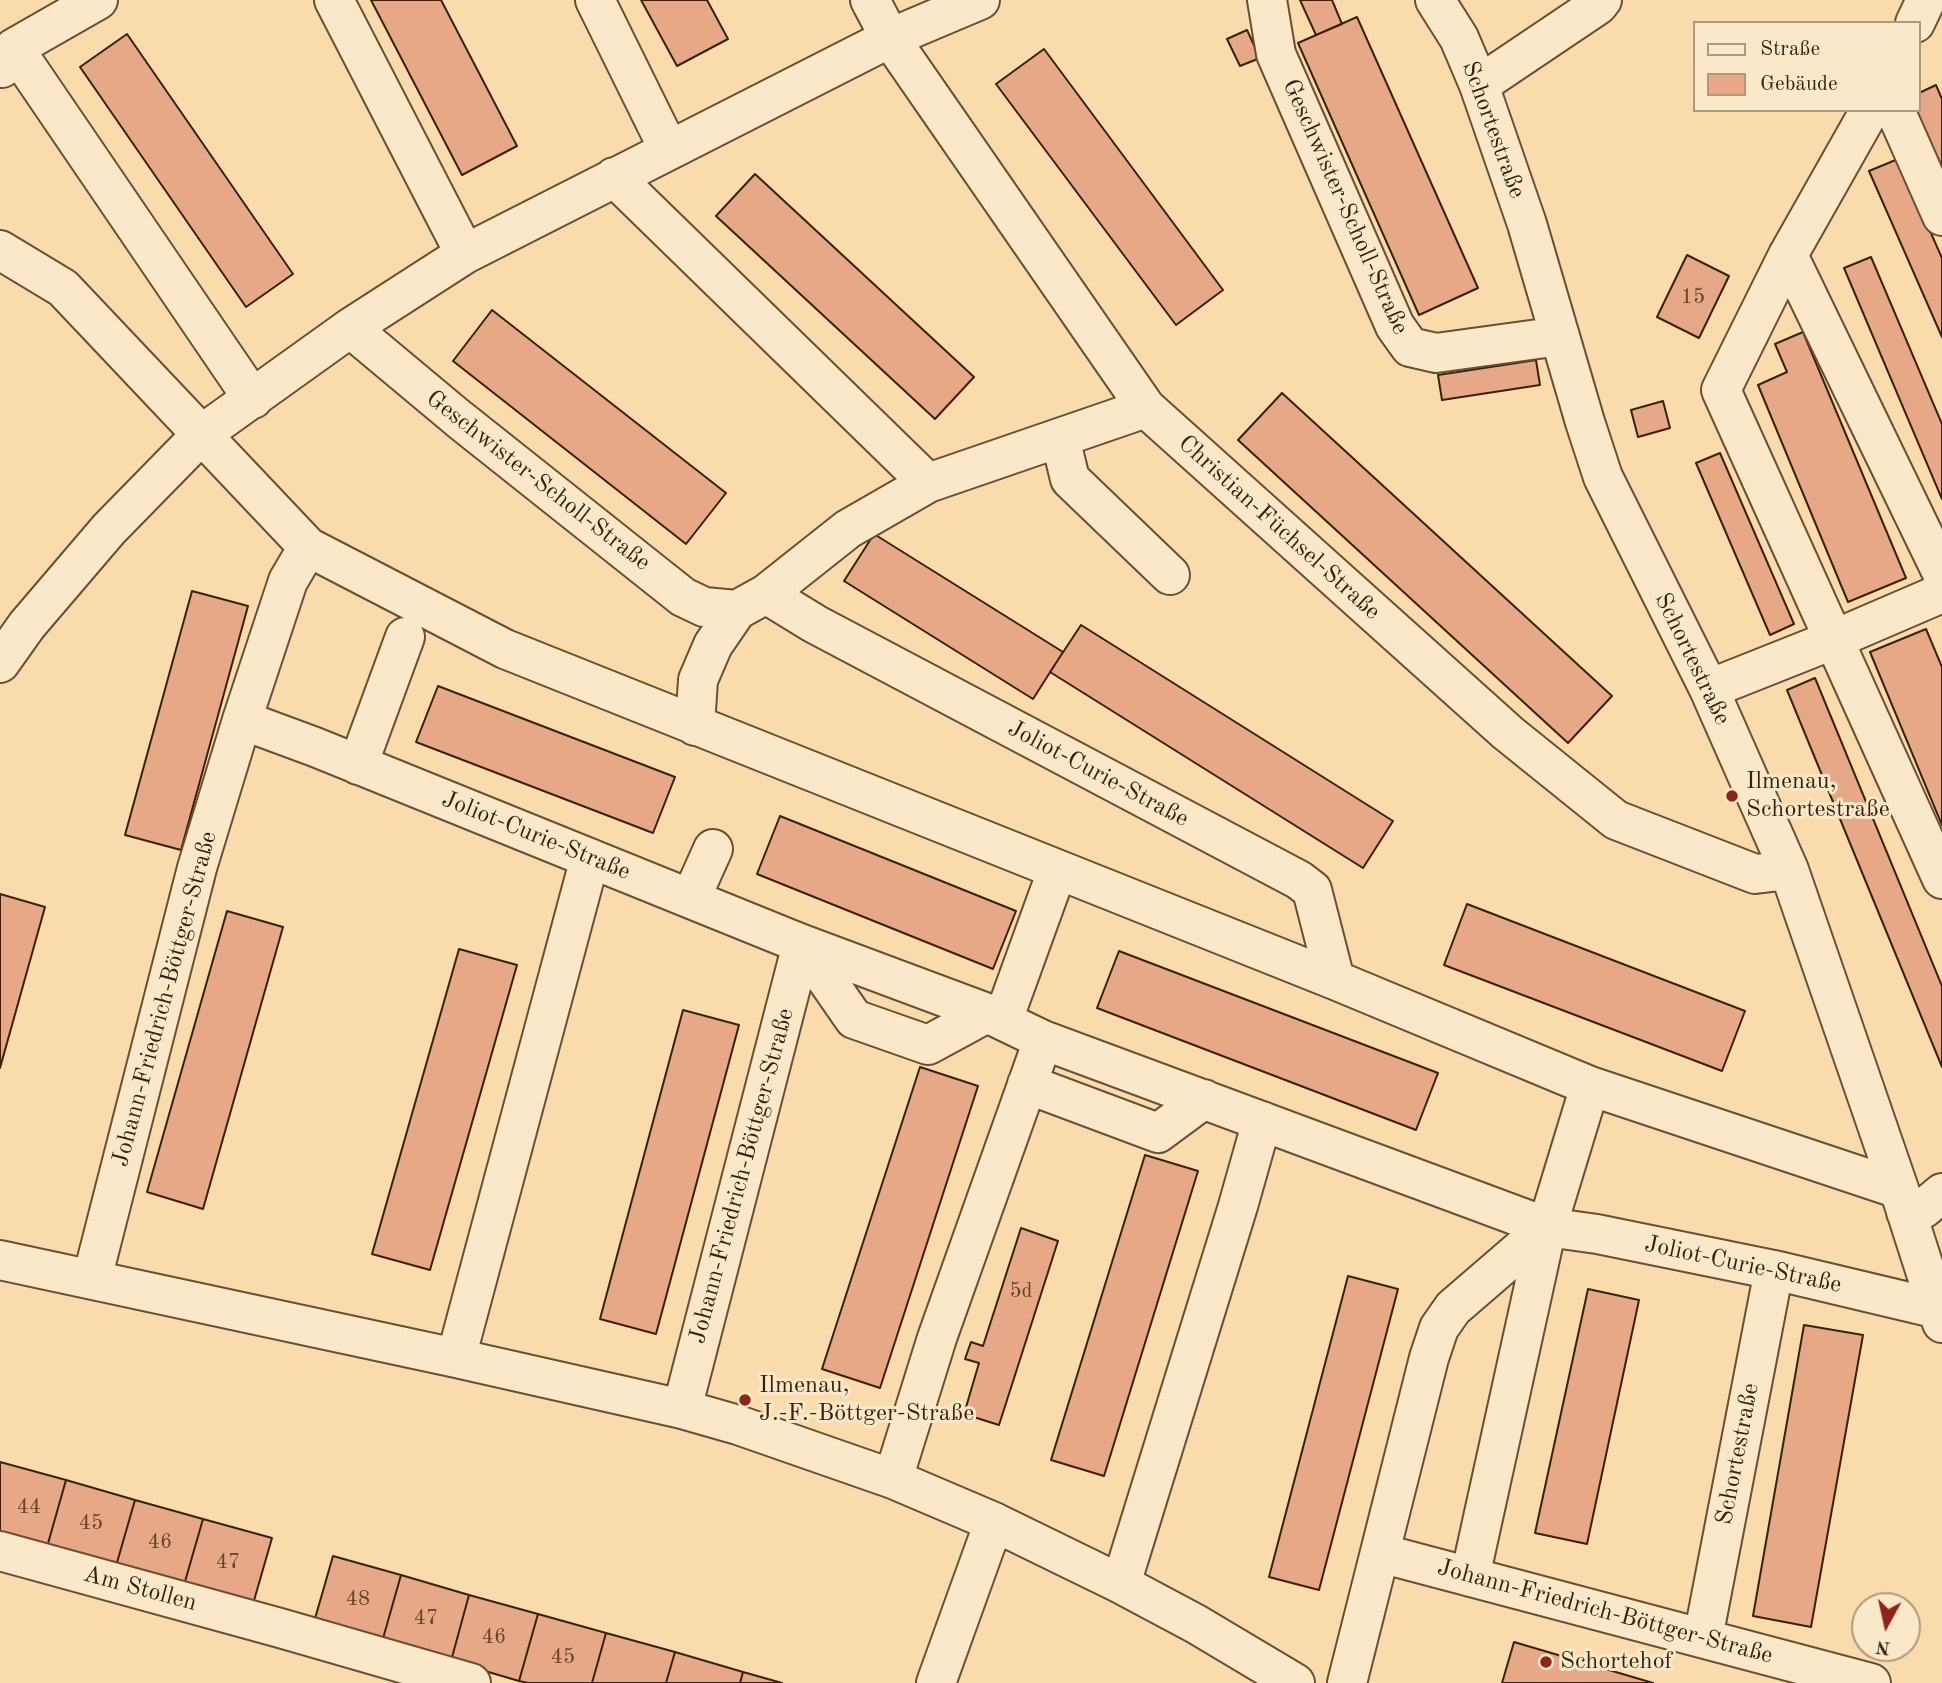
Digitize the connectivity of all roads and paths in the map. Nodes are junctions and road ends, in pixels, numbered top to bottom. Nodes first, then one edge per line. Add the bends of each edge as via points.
1 (98, 0) edge
2 (334, 0) edge
3 (595, 0) edge
4 (870, 0) edge
5 (980, 0) edge
6 (1267, 0) edge
7 (1435, 0) edge
8 (1602, 0) edge
9 (1926, 0) edge
10 (1916, 21) edge
11 (890, 38) junction
12 (7, 59) edge
13 (1479, 85) junction
14 (1869, 112) edge
15 (1896, 112) edge
16 (668, 150) junction
17 (614, 177) junction
18 (1942, 216) edge
19 (0, 250) edge
20 (465, 254) junction
21 (1788, 255) junction
22 (350, 328) junction
23 (1560, 336) junction
24 (253, 399) junction
25 (1146, 408) junction
26 (202, 434) junction
27 (1060, 438) junction
28 (928, 483) junction
29 (308, 547) junction
30 (1942, 573) edge
31 (1170, 575) dead end
32 (1942, 593) edge
33 (751, 602) junction
34 (405, 637) dead end
35 (1835, 639) junction
36 (0, 663) edge
37 (1709, 689) junction
38 (242, 720) junction
39 (695, 726) junction
40 (358, 765) junction
41 (713, 849) dead end
42 (590, 858) junction
43 (1789, 870) junction
44 (1057, 871) junction
45 (1942, 879) edge
46 (691, 898) junction
47 (802, 944) junction
48 (1335, 980) junction
49 (995, 1017) junction
50 (1043, 1040) junction
51 (1027, 1084) junction
52 (1590, 1086) junction
53 (1204, 1099) junction
54 (1262, 1121) junction
55 (1942, 1193) edge
56 (1903, 1200) junction
57 (1547, 1227) junction
58 (0, 1261) edge
59 (1774, 1270) junction
60 (92, 1279) junction
61 (1940, 1316) edge
62 (456, 1358) junction
63 (682, 1409) junction
64 (893, 1479) junction
65 (994, 1522) junction
66 (0, 1551) edge
67 (1380, 1553) junction
68 (1470, 1577) junction
69 (1121, 1584) junction
70 (1703, 1638) junction
71 (471, 1683) edge
72 (936, 1683) edge
73 (1295, 1683) edge
74 (1347, 1683) edge
75 (1871, 1683) edge

1 - 12 street
2 - 20 street
3 - 16 street
4 - 11 street
5 - 11 street
6 - 23 street, Geschwister-Scholl-Straße via 1276,54 1395,326 1410,347 1436,353
7 - 13 street, Schortestraße via 1459,37
8 - 13 street
9 - 10 street
11 - 16 street
11 - 25 street, Christian-Füchsel-Straße
12 - 24 street
13 - 23 street, Schortestraße
14 - 21 street
15 - 18 street
16 - 17 street
17 - 20 street
17 - 28 street
19 - 26 street via 63,288
20 - 22 street
21 - 30 street
21 - 35 street via 1721,390
22 - 24 street
22 - 33 street, Geschwister-Scholl-Straße via 683,597 704,607
23 - 37 street, Schortestraße via 1603,477
24 - 26 street
25 - 27 street
25 - 43 street, Christian-Füchsel-Straße via 1508,733 1616,820 1755,874
26 - 29 street
26 - 36 street via 108,529
27 - 28 street
27 - 31 street via 1070,479
28 - 33 street via 848,529
29 - 38 street via 288,581
29 - 39 street via 505,649
32 - 35 street
33 - 39 street via 713,645 698,680
33 - 48 street, Joliot-Curie-Straße via 815,624 1299,880 1312,890
34 - 40 street
35 - 37 street
35 - 45 street
37 - 43 street, Schortestraße
38 - 40 street, Joliot-Curie-Straße
38 - 60 street, Johann-Friedrich-Böttger-Straße via 197,867
39 - 44 street
40 - 42 street, Joliot-Curie-Straße
41 - 46 street
42 - 46 street, Joliot-Curie-Straße
42 - 62 street
43 - 56 street, Schortestraße
44 - 48 street
44 - 49 street
46 - 47 street, Joliot-Curie-Straße
47 - 49 street, Joliot-Curie-Straße
47 - 49 street via 853,1018 928,1045
47 - 63 street, Johann-Friedrich-Böttger-Straße
48 - 52 street
49 - 50 street, Joliot-Curie-Straße
50 - 51 street
50 - 53 street, Joliot-Curie-Straße
51 - 53 street via 1158,1133
51 - 64 street via 937,1338
52 - 56 street
52 - 57 street
53 - 54 street, Joliot-Curie-Straße
54 - 57 street, Joliot-Curie-Straße
54 - 69 street
55 - 56 street via 1923,1209
56 - 61 street, Schortestraße
57 - 59 street, Joliot-Curie-Straße
57 - 67 street via 1453,1308 1439,1328
57 - 68 street
58 - 60 street
59 - 61 street, Joliot-Curie-Straße
59 - 70 street, Schortestraße
60 - 62 street
62 - 63 street
63 - 64 street
64 - 65 street
65 - 69 street
65 - 72 street
66 - 71 street, Am Stollen
67 - 68 street, Johann-Friedrich-Böttger-Straße
67 - 74 street
68 - 70 street, Johann-Friedrich-Böttger-Straße
69 - 73 street
70 - 75 street, Johann-Friedrich-Böttger-Straße

